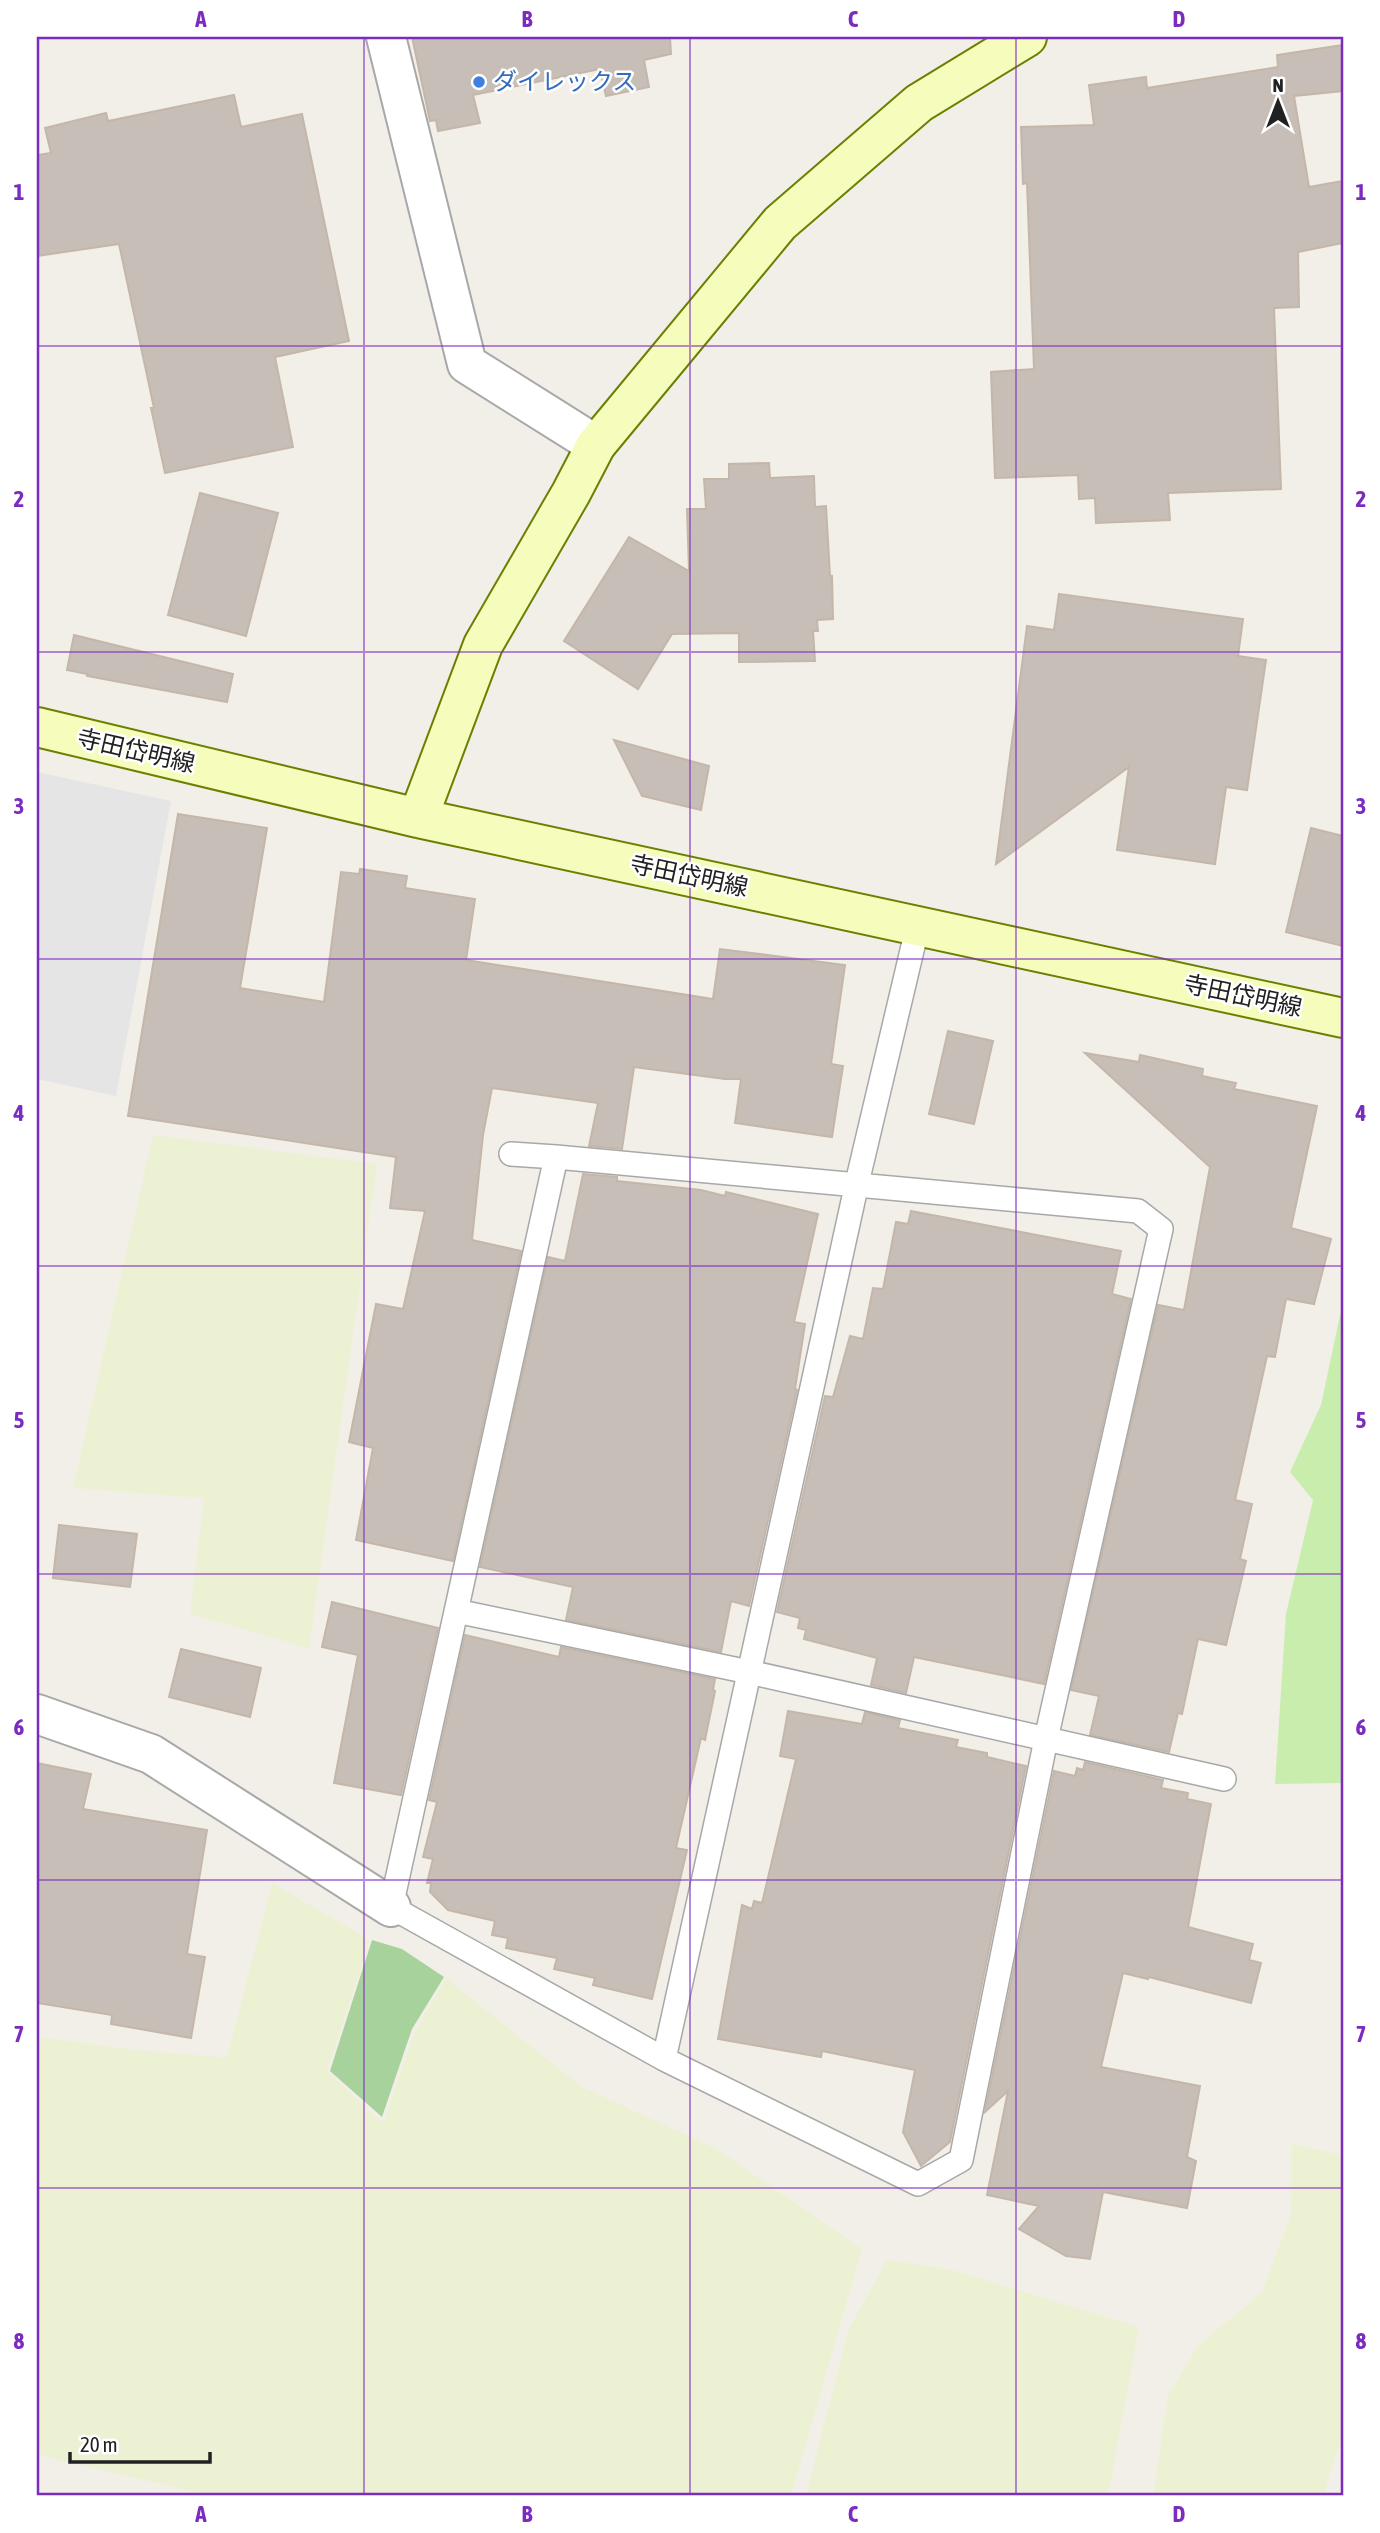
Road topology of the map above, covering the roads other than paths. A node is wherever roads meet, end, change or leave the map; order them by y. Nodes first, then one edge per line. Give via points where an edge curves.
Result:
1 (386, 37) edge
2 (1027, 37) edge
3 (596, 445) junction
4 (37, 727) edge
5 (418, 818) junction
6 (918, 925) junction
7 (1343, 1018) edge
8 (511, 1154) dead end
9 (556, 1157) junction
10 (857, 1183) junction
11 (456, 1611) junction
12 (749, 1672) junction
13 (37, 1714) edge
14 (1046, 1739) junction
15 (1224, 1779) dead end
16 (391, 1907) junction
17 (664, 2059) junction

1 - 3 street via 467,364
2 - 3 main road via 919,103 780,223
3 - 5 main road via 483,645
4 - 5 main road, 寺田岱明線
5 - 6 main road, 寺田岱明線
6 - 7 main road, 寺田岱明線
6 - 10 lane
8 - 9 lane
9 - 10 lane
9 - 11 lane
10 - 12 lane
10 - 14 lane via 1138,1211 1161,1229
11 - 12 lane
11 - 16 lane
12 - 14 lane
12 - 17 lane
13 - 16 street via 151,1754
14 - 15 lane
14 - 17 lane via 961,2160 918,2184
16 - 17 lane

